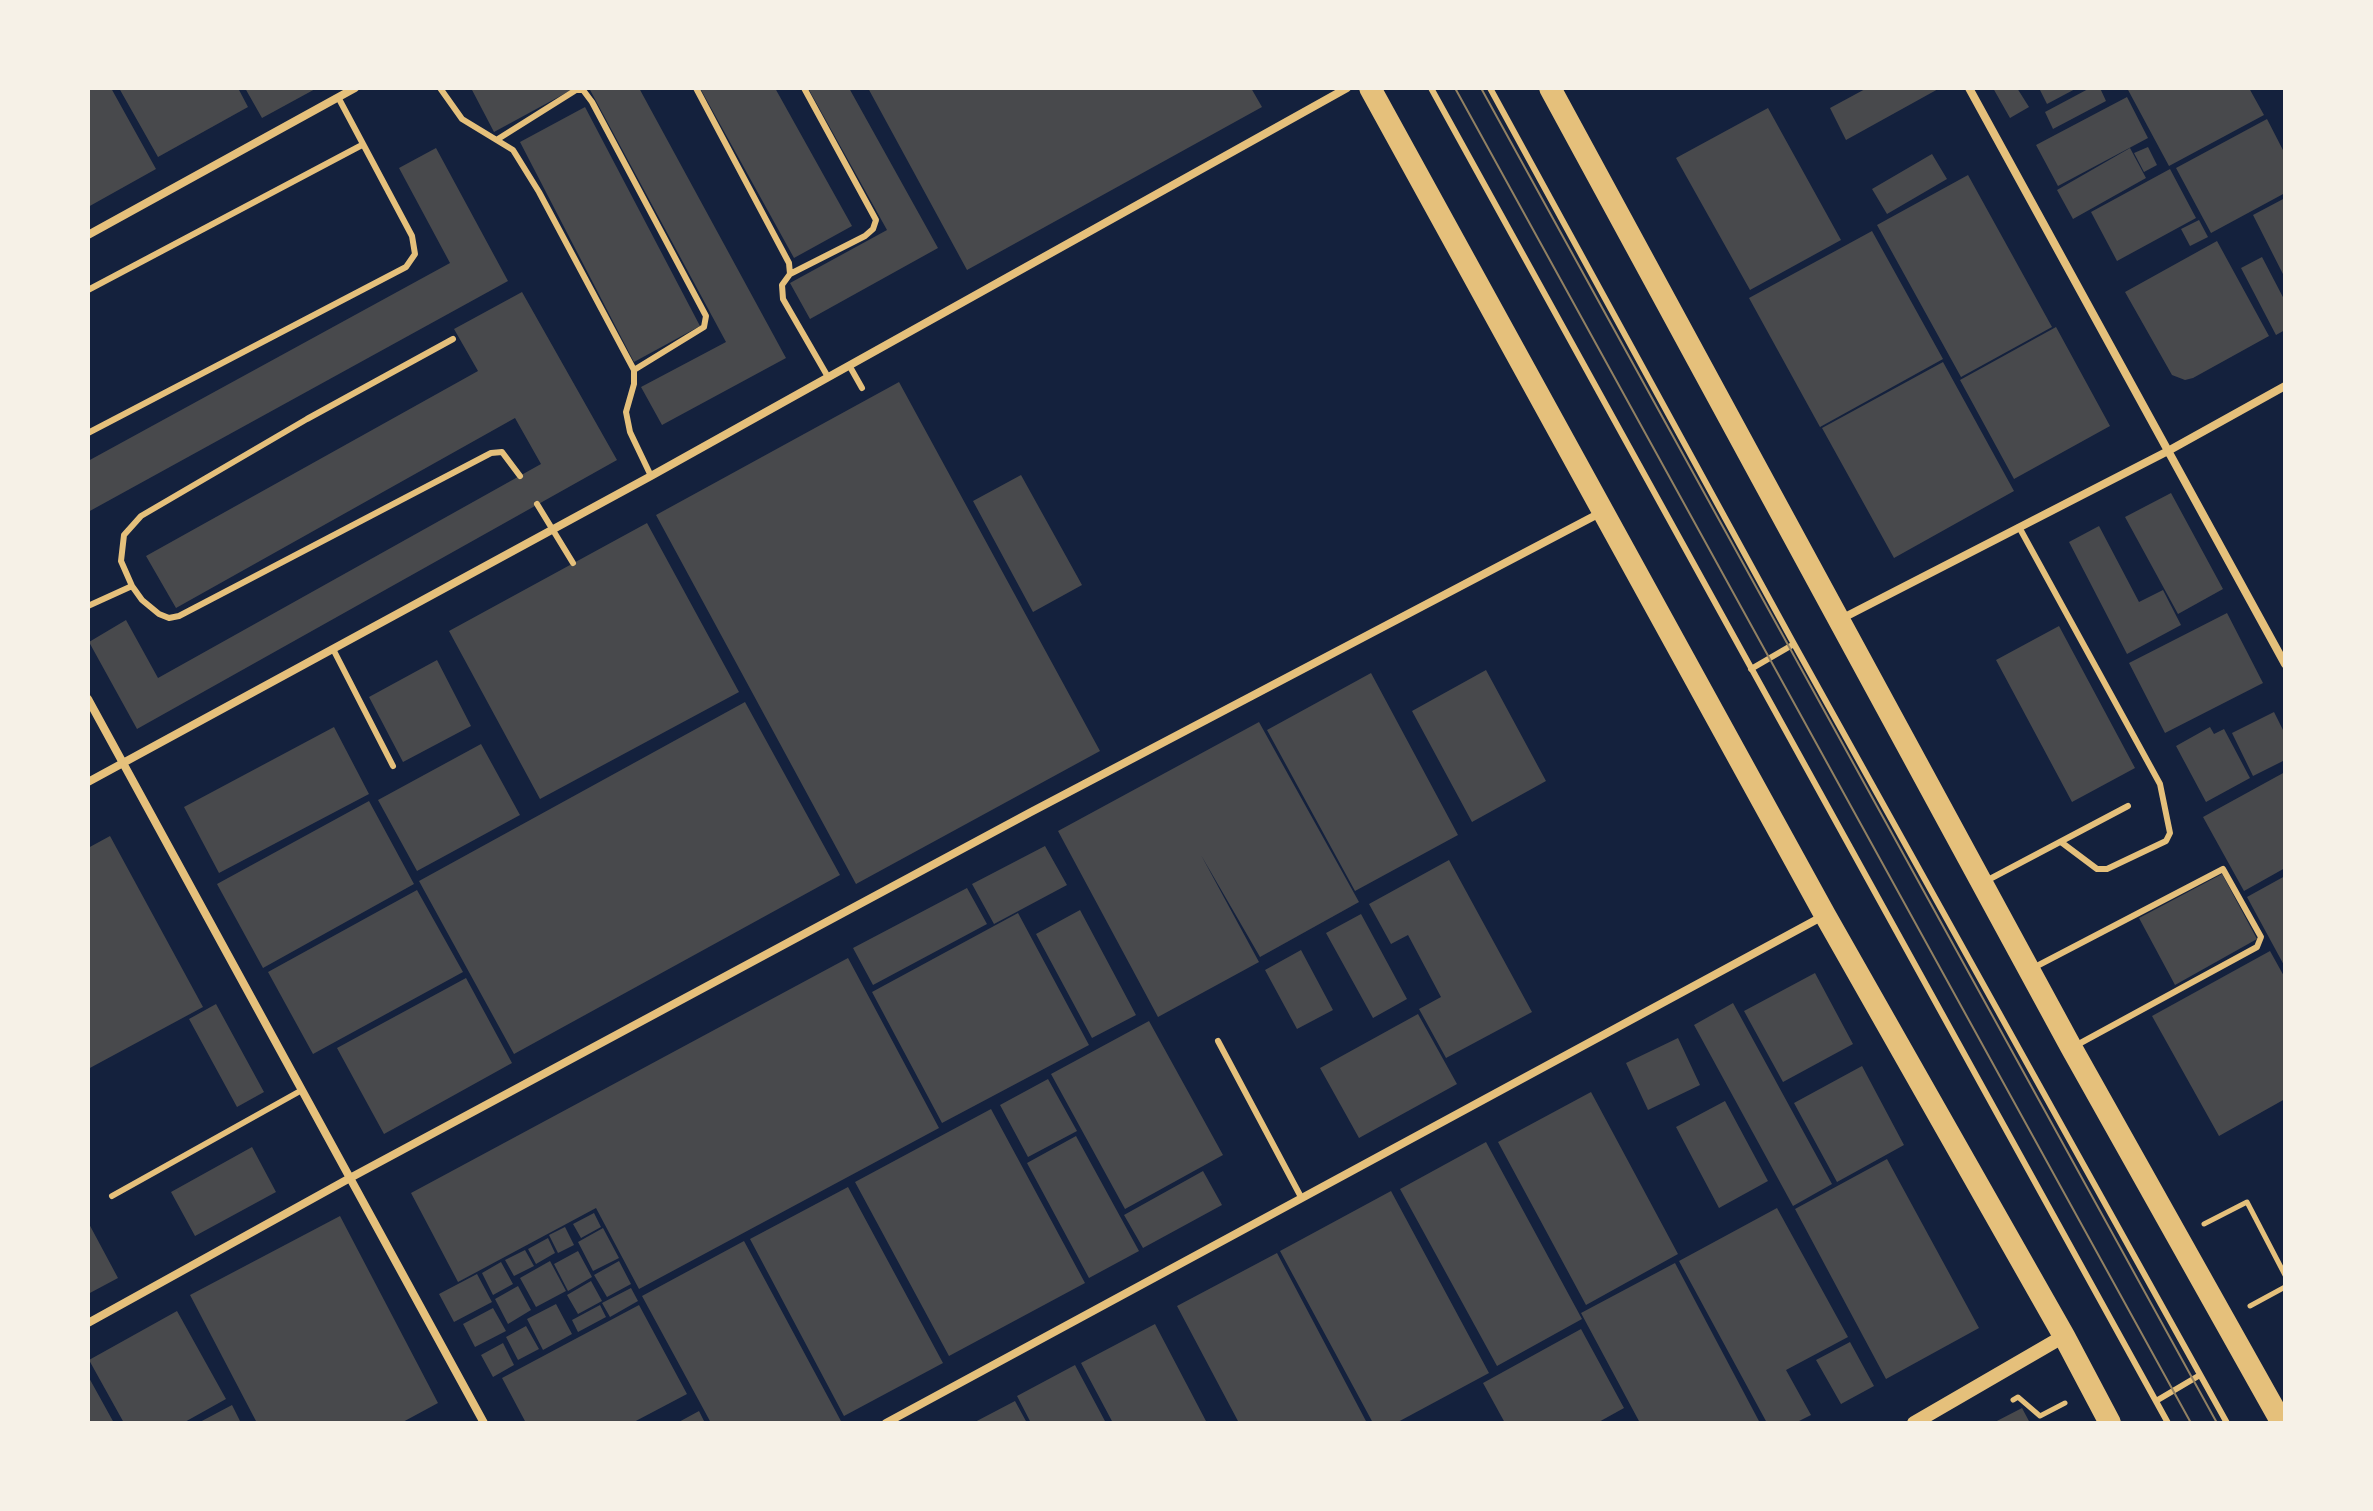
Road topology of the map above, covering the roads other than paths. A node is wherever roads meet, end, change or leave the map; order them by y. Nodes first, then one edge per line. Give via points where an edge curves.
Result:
1 (355, 88) edge
2 (440, 88) edge
3 (696, 88) edge
4 (804, 88) edge
5 (1347, 88) edge
6 (1370, 88) edge
7 (1431, 88) edge
8 (1490, 88) edge
9 (1550, 88) edge
10 (1969, 88) edge
11 (338, 97) junction
12 (498, 139) junction
13 (362, 145) junction
14 (88, 235) edge
15 (790, 274) junction
16 (88, 290) edge
17 (453, 339) dead end
18 (849, 365) junction
19 (634, 370) junction
20 (828, 377) junction
21 (2285, 386) edge
22 (862, 388) dead end
23 (88, 433) edge
24 (2168, 451) junction
25 (520, 476) dead end
26 (651, 476) junction
27 (537, 504) dead end
28 (1604, 510) junction
29 (2019, 527) junction
30 (553, 530) junction
31 (573, 563) dead end
32 (132, 586) junction
33 (88, 606) edge
34 (1841, 619) junction
35 (1794, 644) junction
36 (333, 649) junction
37 (2285, 664) edge
38 (1751, 669) junction
39 (88, 699) edge
40 (123, 763) junction
41 (393, 766) dead end
42 (88, 782) edge
43 (2128, 806) dead end
44 (2061, 842) junction
45 (1983, 882) junction
46 (1825, 915) junction
47 (2031, 970) junction
48 (1218, 1041) dead end
49 (2071, 1047) junction
50 (302, 1090) junction
51 (350, 1178) junction
52 (112, 1196) dead end
53 (1301, 1197) junction
54 (88, 1323) edge
55 (2064, 1336) junction
56 (2200, 1375) junction
57 (2156, 1401) junction
58 (484, 1423) edge
59 (886, 1423) edge
60 (1914, 1423) edge
61 (2110, 1423) edge
62 (2168, 1423) edge
63 (2227, 1423) edge
64 (2282, 1423) edge

1 - 11 street
2 - 12 lane via 462,119
3 - 15 lane via 789,263
4 - 15 lane via 876,220 865,236
5 - 18 street
6 - 28 highway
7 - 38 lane
8 - 35 lane
9 - 34 highway
10 - 24 street
11 - 13 lane
11 - 14 street
12 - 19 lane via 513,150 539,192
12 - 19 lane via 576,90 583,90 592,102 706,316 704,327
13 - 16 lane
13 - 23 lane via 412,236 415,254 406,267
15 - 20 lane via 782,285 783,299
17 - 32 lane via 141,516 124,535 121,561
18 - 20 street
18 - 22 lane
19 - 26 lane via 626,412
20 - 26 street
21 - 24 street
24 - 29 street
24 - 37 street
25 - 32 lane via 502,452 491,453 179,616 159,614
26 - 30 street
27 - 30 lane
28 - 46 highway
28 - 51 street
29 - 34 street
29 - 44 lane via 2160,784 2170,833 2166,841 2107,869 2097,869
30 - 31 lane
30 - 36 street
32 - 33 lane
34 - 45 highway
35 - 38 lane
35 - 56 lane
36 - 40 street
36 - 41 lane
38 - 57 lane
39 - 40 street
40 - 42 street
40 - 50 street
43 - 44 lane
44 - 45 lane
45 - 47 highway
46 - 53 street
46 - 55 highway
47 - 49 highway
47 - 49 lane via 2223,869 2261,937 2257,947
48 - 53 lane
49 - 64 highway
50 - 51 street
50 - 52 lane
51 - 54 street
51 - 58 street
53 - 59 street
55 - 60 street
55 - 61 highway
56 - 57 lane
56 - 63 lane
57 - 62 lane

